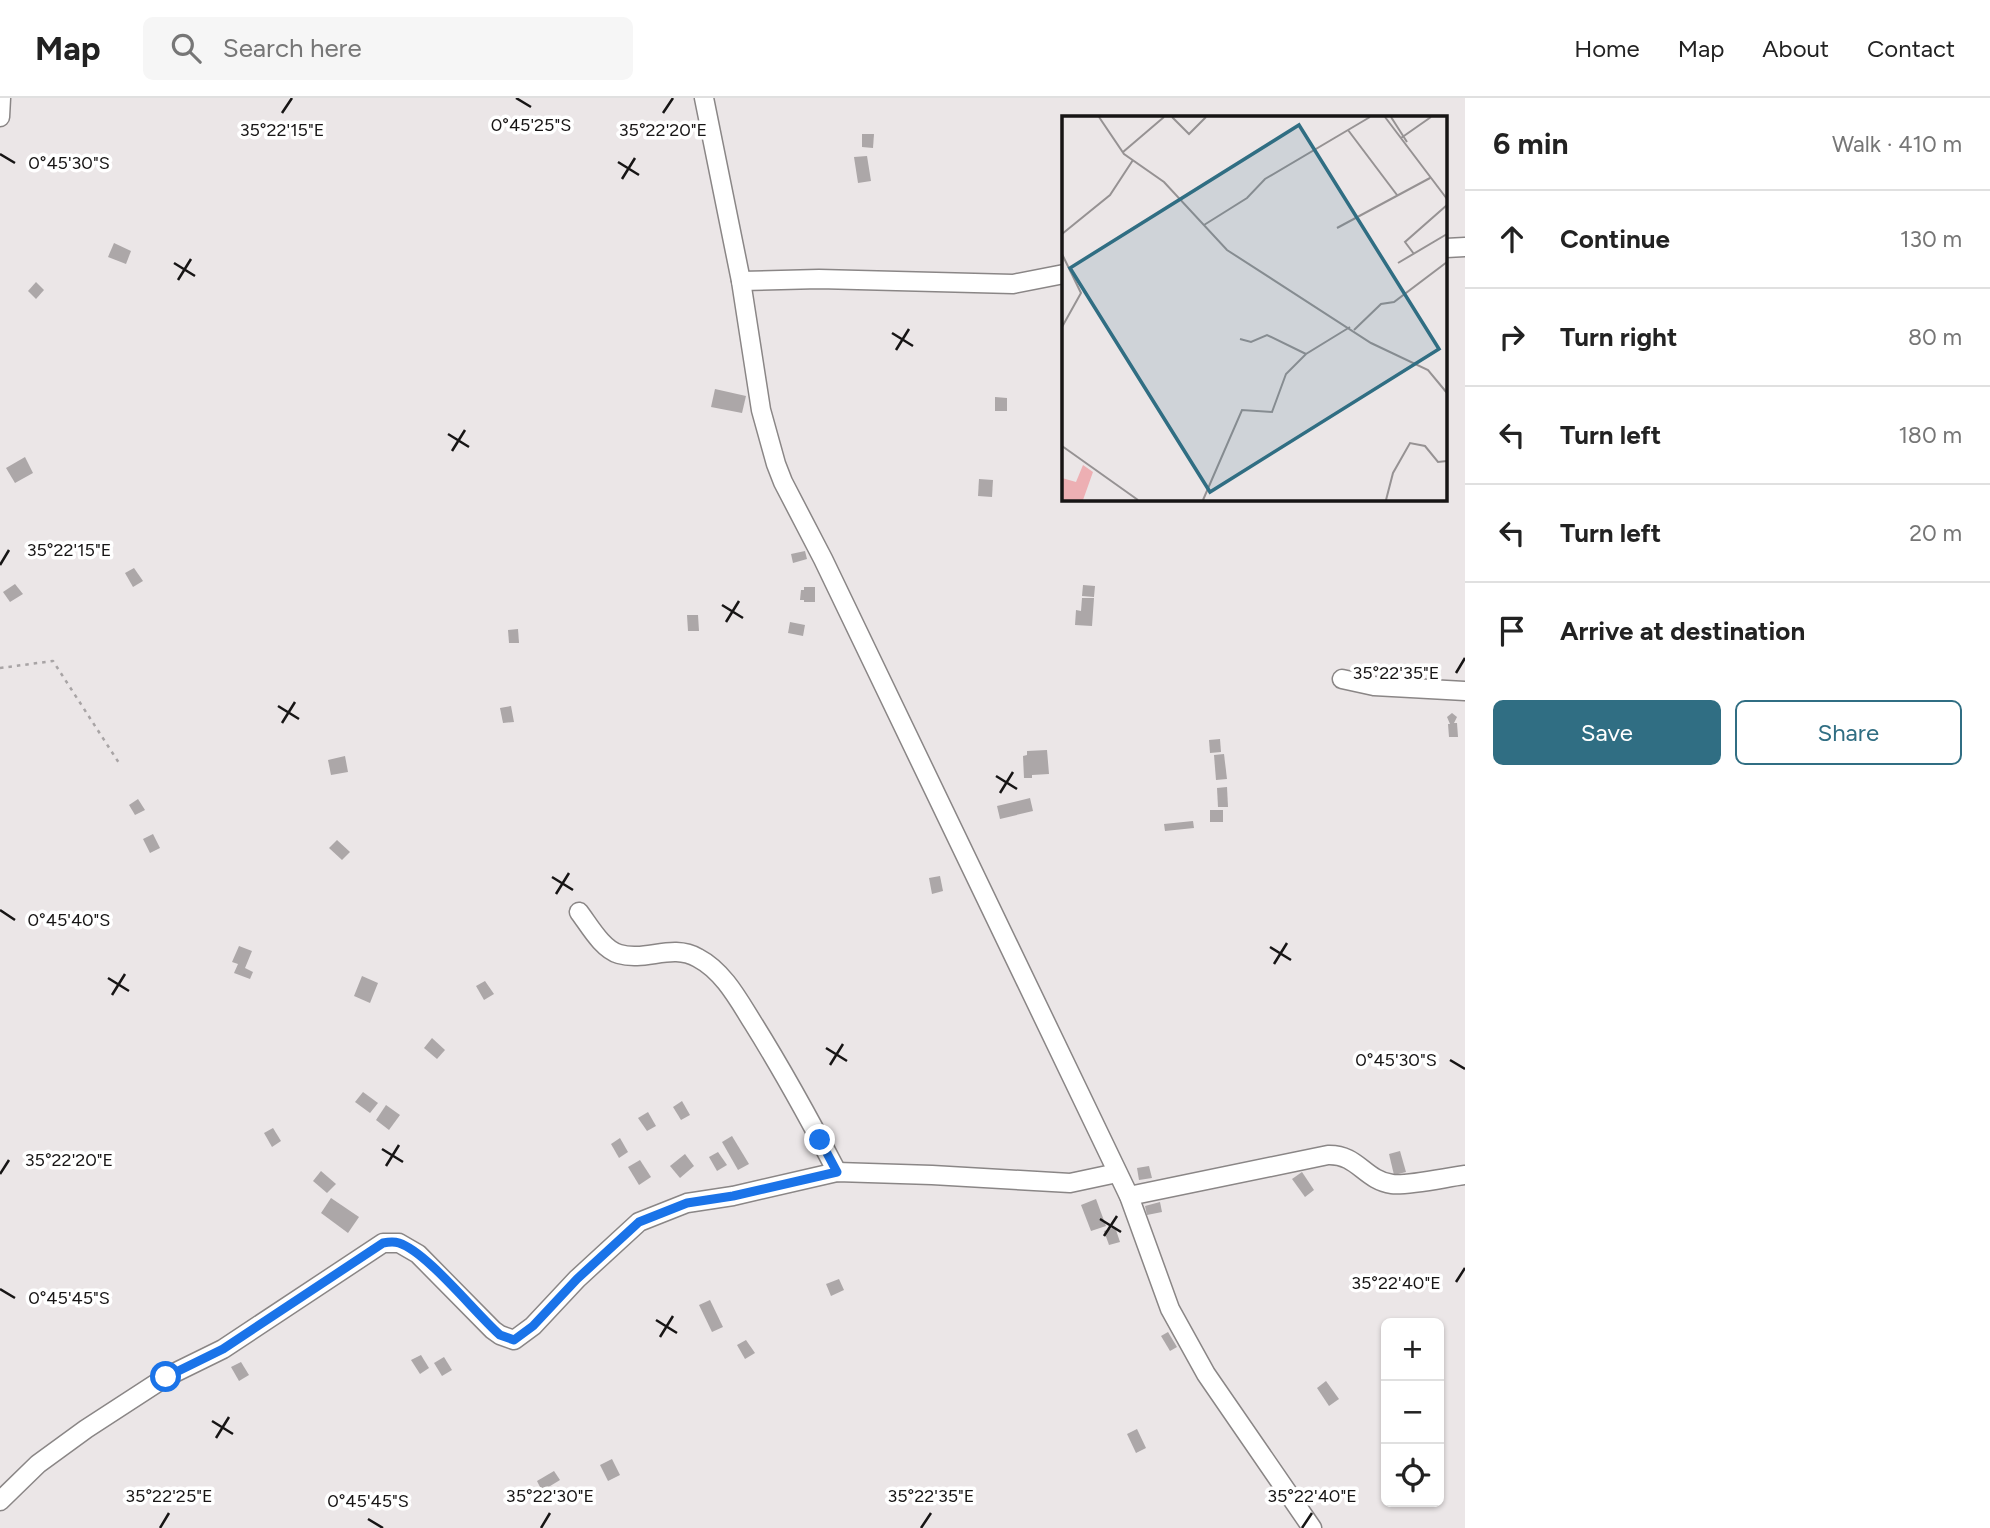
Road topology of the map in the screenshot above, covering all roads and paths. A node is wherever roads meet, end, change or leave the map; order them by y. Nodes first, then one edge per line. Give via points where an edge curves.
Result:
1 (1, 98) edge
2 (704, 98) edge
3 (0, 117) edge
4 (1062, 274) edge
5 (741, 281) junction
6 (0, 668) edge
7 (1342, 679) dead end
8 (1465, 691) edge
9 (119, 763) dead end
10 (579, 912) dead end
11 (837, 1172) junction
12 (1117, 1173) junction
13 (1465, 1175) edge
14 (1129, 1196) junction
15 (0, 1501) edge
16 (1312, 1528) edge

1 - 3 street
2 - 5 street
4 - 5 street via 1013,284
5 - 12 street via 761,410 779,473
6 - 9 path via 54,661
7 - 8 street
10 - 11 street via 619,954 682,951 717,971 768,1047
11 - 12 street via 1070,1183
11 - 15 street via 687,1203 639,1222 514,1340 500,1335 418,1254 399,1243 383,1243 223,1349 166,1377 86,1429 38,1464
12 - 14 street
13 - 14 street via 1393,1184 1371,1176 1346,1157 1328,1155
14 - 16 street via 1170,1309 1206,1374

